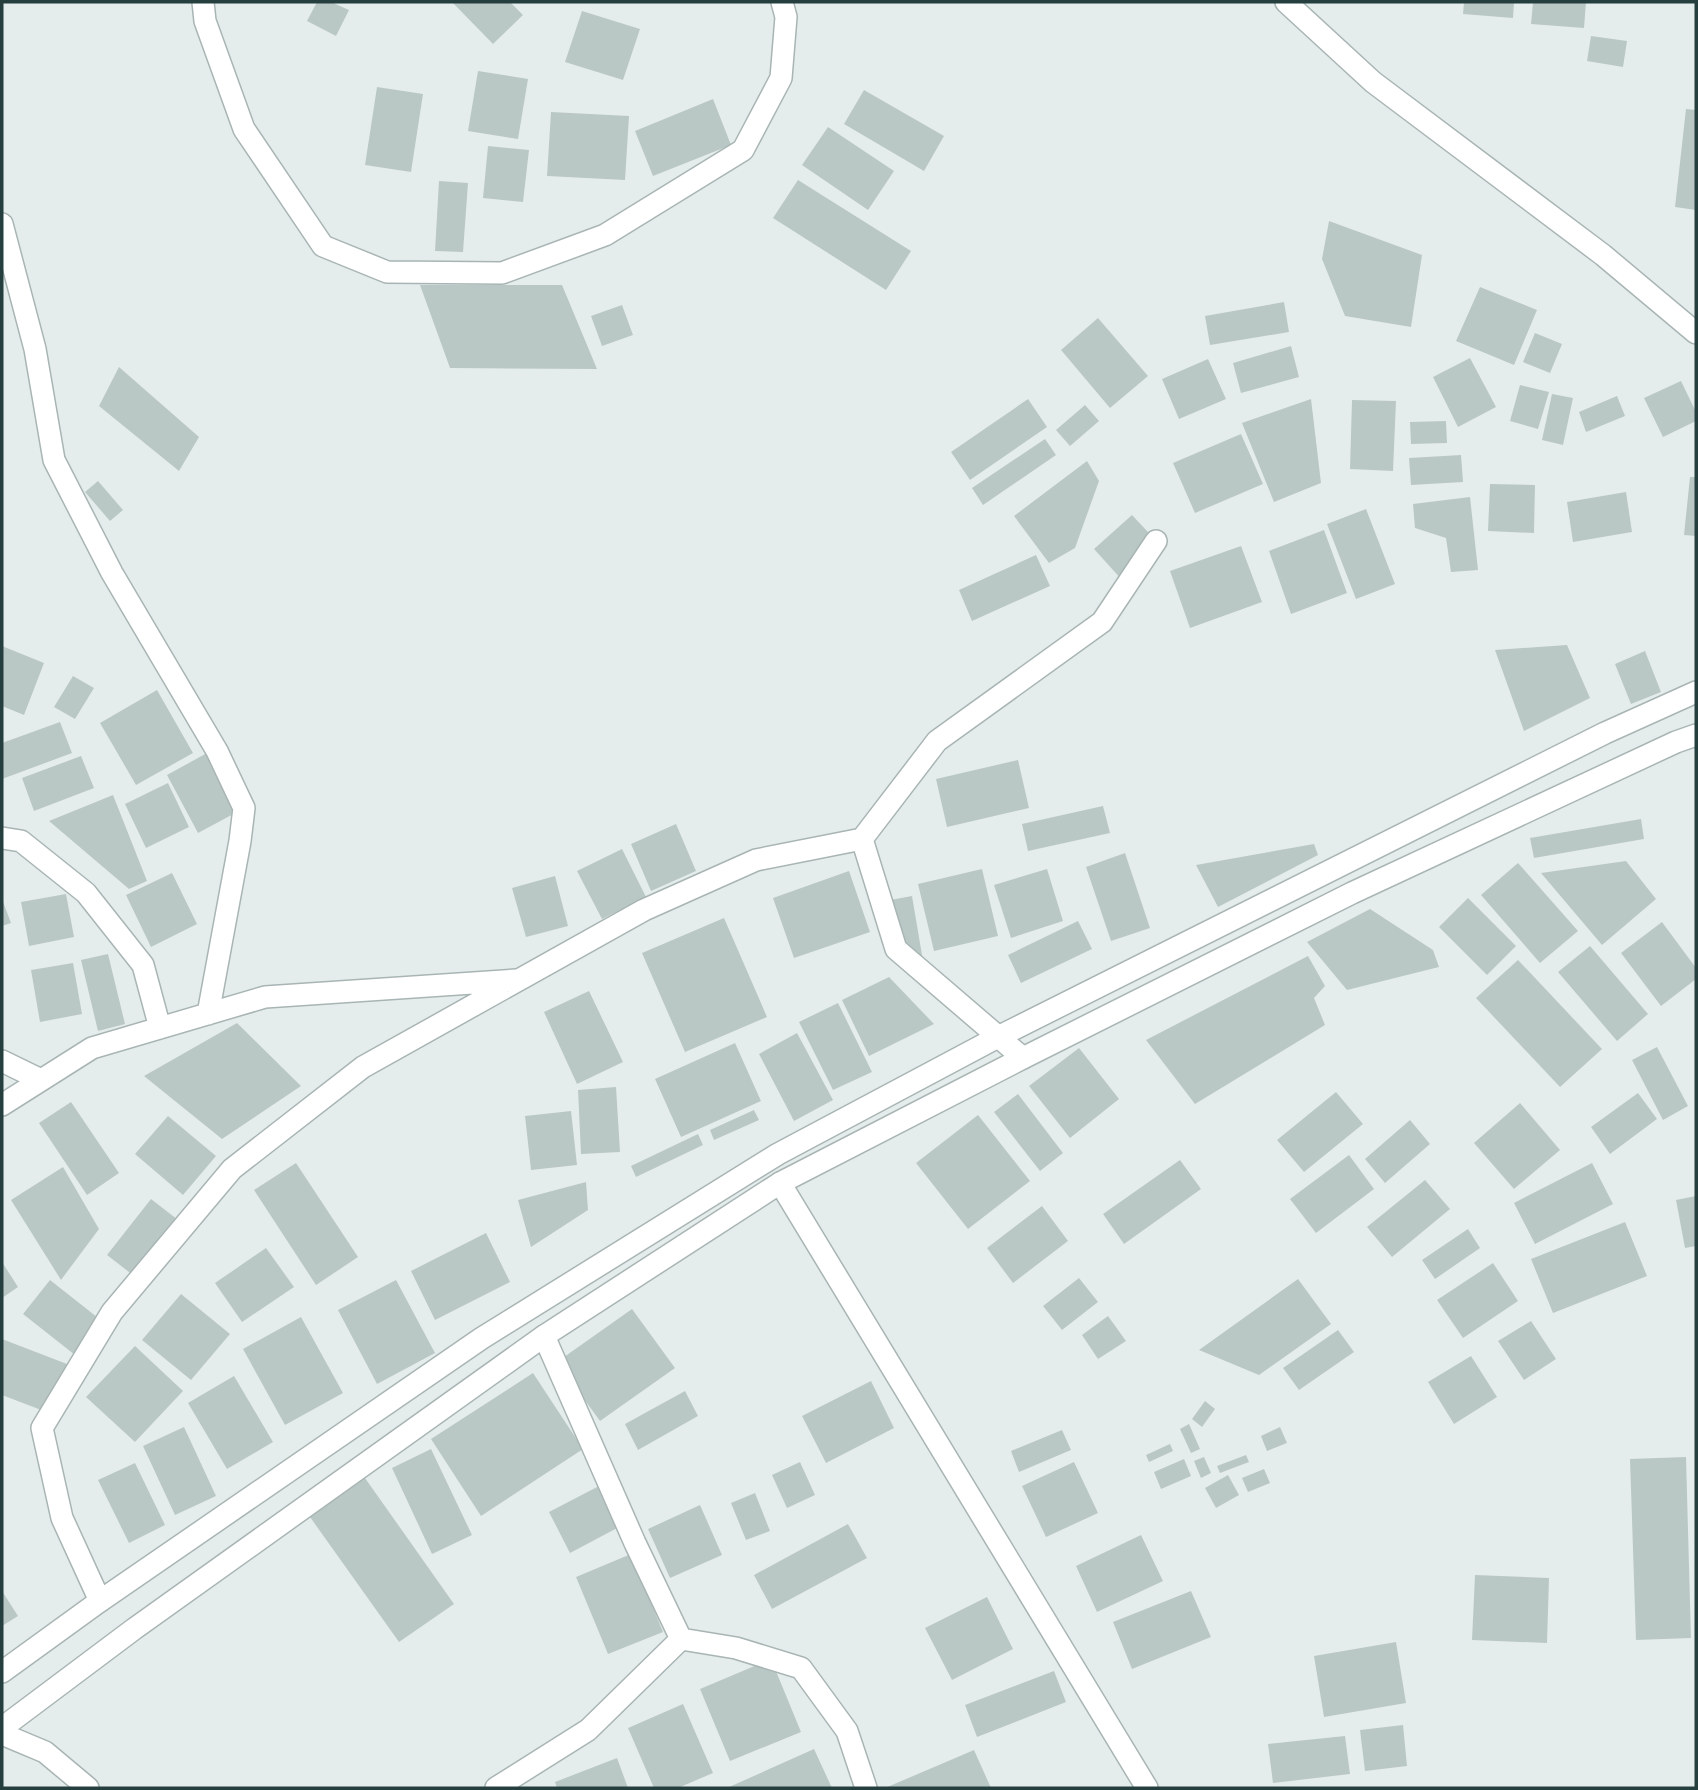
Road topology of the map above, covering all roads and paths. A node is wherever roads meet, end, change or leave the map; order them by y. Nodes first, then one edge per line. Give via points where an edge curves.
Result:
1 (202, 2) edge
2 (782, 2) edge
3 (1286, 2) edge
4 (2, 224) edge
5 (1696, 333) edge
6 (1156, 541) dead end
7 (1696, 692) edge
8 (1696, 735) edge
9 (2, 838) edge
10 (862, 839) junction
11 (522, 980) junction
12 (208, 1014) junction
13 (160, 1028) junction
14 (998, 1037) junction
15 (1023, 1058) junction
16 (2, 1062) edge
17 (41, 1080) junction
18 (2, 1105) edge
19 (780, 1183) junction
20 (544, 1336) junction
21 (100, 1601) junction
22 (681, 1639) junction
23 (2, 1672) edge
24 (2, 1728) edge
25 (2, 1734) edge
26 (88, 1788) edge
27 (496, 1788) edge
28 (866, 1788) edge
29 (1147, 1788) edge

1 - 2 street via 244,129 323,246 387,272 502,273 605,236 743,150 781,78 786,18
3 - 5 street via 1373,82 1603,255
4 - 12 street via 36,349 54,460 112,573 217,751 244,808
6 - 10 street via 1102,622 937,741
7 - 14 street via 1605,733
8 - 15 street via 1352,893
9 - 13 street via 21,841 86,893 143,965
10 - 11 street via 756,860 644,910
10 - 14 street via 896,949
11 - 12 street via 265,997
11 - 21 street via 363,1067 232,1169 112,1312 42,1427 62,1518
12 - 13 street
13 - 17 street via 92,1048
14 - 15 street
14 - 21 street via 778,1154 482,1338
15 - 19 street
16 - 17 street
17 - 18 street
19 - 20 street
19 - 29 street
20 - 22 street
20 - 24 street
21 - 23 street
22 - 27 street via 589,1730
22 - 28 street via 736,1648 801,1668 847,1731
25 - 26 street via 44,1752

